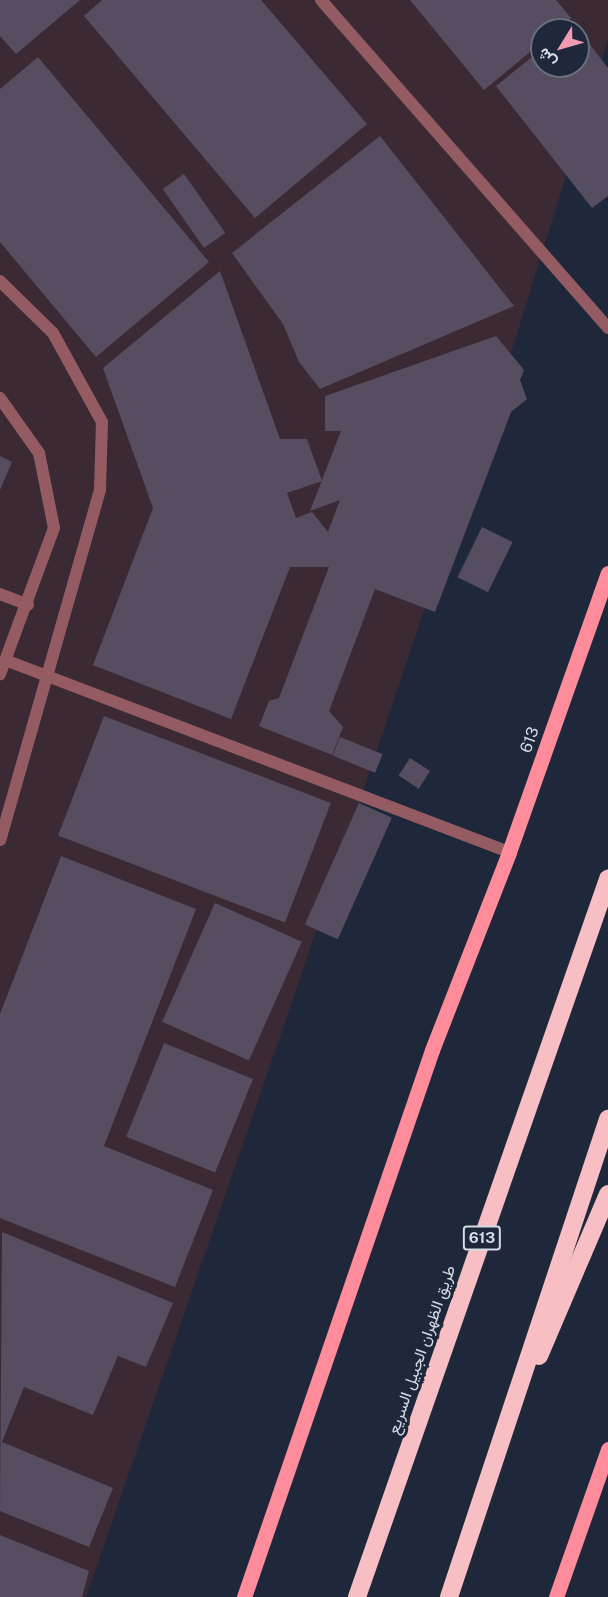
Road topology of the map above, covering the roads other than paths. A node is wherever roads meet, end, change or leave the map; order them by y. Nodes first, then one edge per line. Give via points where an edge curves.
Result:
1 (321, 0) edge
2 (0, 280) edge
3 (608, 328) edge
4 (0, 398) edge
5 (608, 573) edge
6 (0, 594) edge
7 (28, 605) junction
8 (5, 660) junction
9 (0, 674) edge
10 (47, 676) junction
11 (0, 840) edge
12 (509, 852) junction
13 (608, 879) edge
14 (608, 1119) edge
15 (608, 1194) edge
16 (608, 1449) edge
17 (482, 1491) junction
18 (244, 1597) edge
19 (357, 1597) edge
20 (449, 1597) edge
21 (556, 1597) edge

1 - 3 street
2 - 10 street via 53,333 102,422 100,490
4 - 7 street via 39,453 54,528
5 - 12 main road, 613
6 - 7 street
7 - 8 street
8 - 9 street
8 - 10 street
10 - 11 street
10 - 12 street
12 - 18 main road, 613 via 432,1050
13 - 19 highway, طريق الظهران الجبيل السريع / 613
14 - 17 highway
15 - 17 highway
16 - 21 main road
17 - 20 highway

